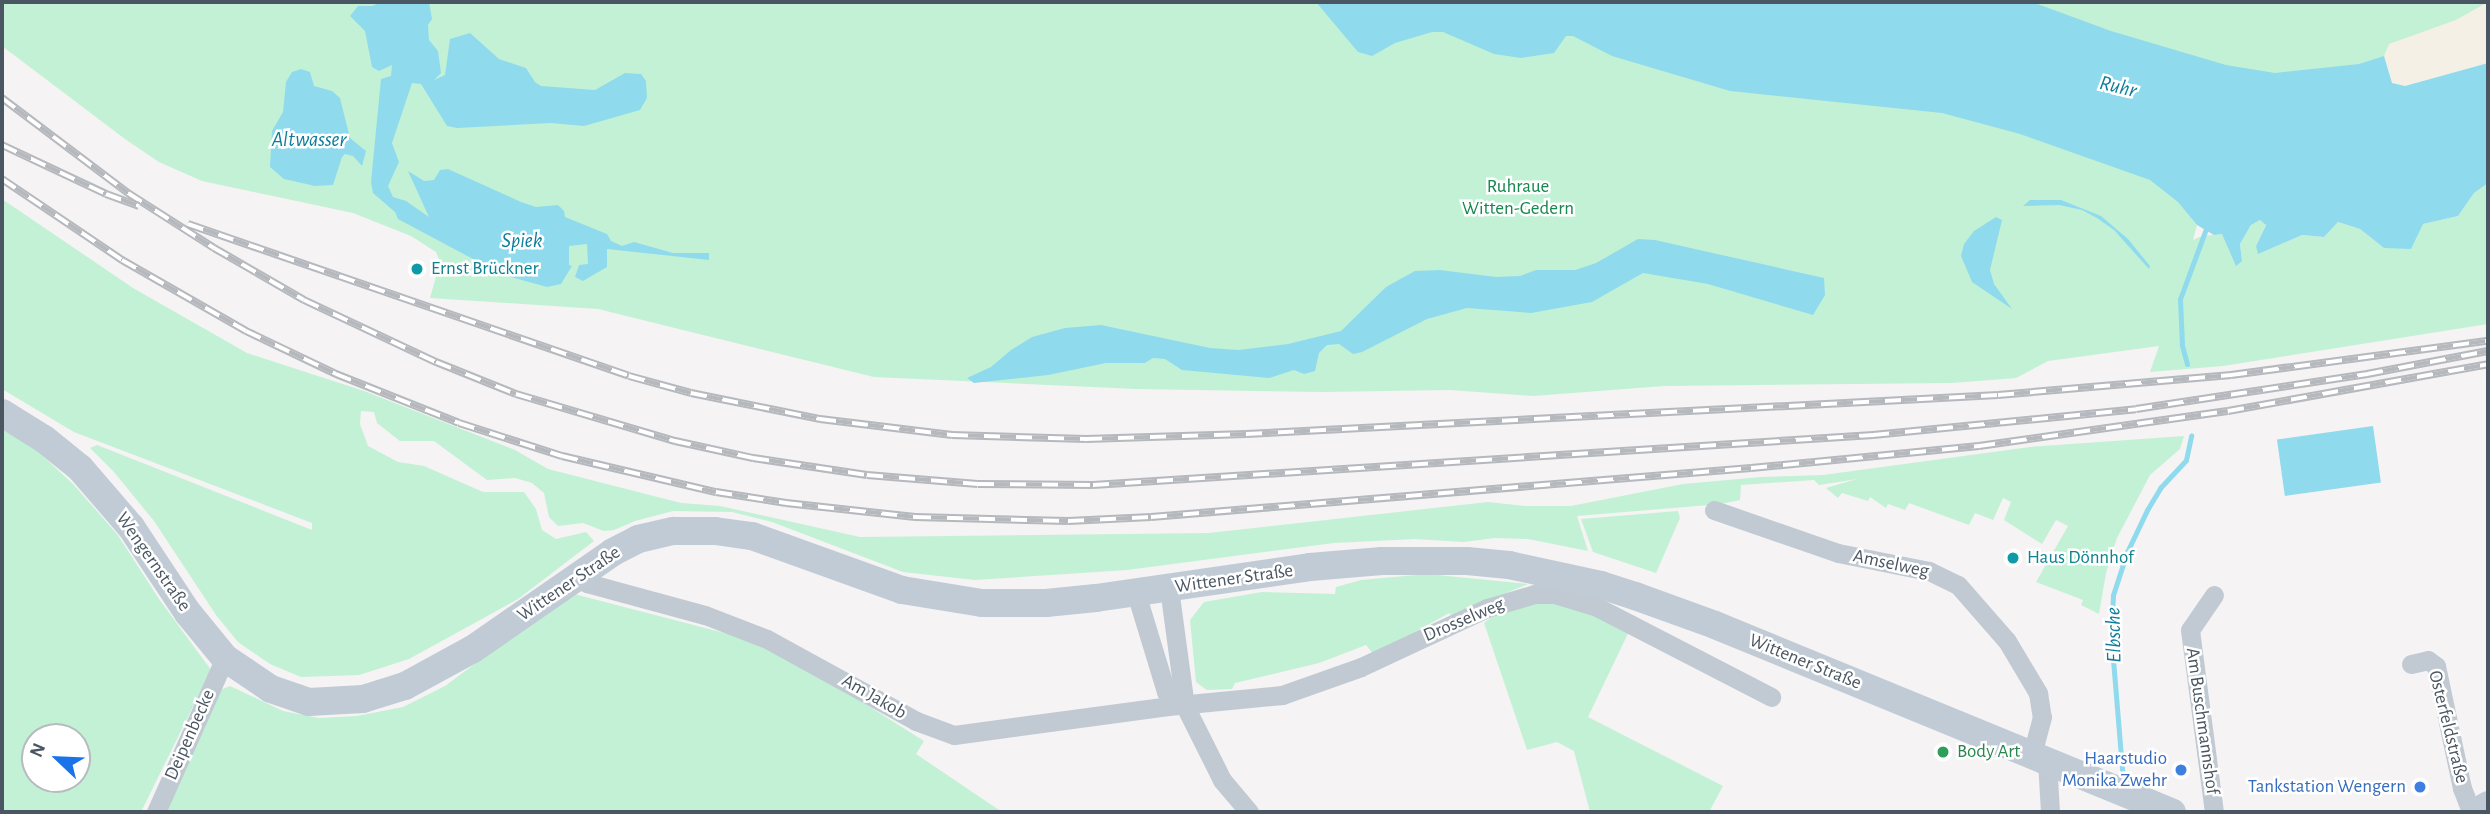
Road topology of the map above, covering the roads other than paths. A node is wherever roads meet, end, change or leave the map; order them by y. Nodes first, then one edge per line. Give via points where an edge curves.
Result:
1 (2, 413) edge
2 (1714, 510) dead end
3 (576, 577) junction
4 (1169, 588) junction
5 (1136, 593) junction
6 (2214, 595) dead end
7 (225, 658) junction
8 (2411, 664) dead end
9 (1771, 697) dead end
10 (309, 702) joint
11 (1185, 706) junction
12 (2039, 758) junction
13 (2488, 805) edge
14 (156, 812) edge
15 (1249, 812) edge
16 (2050, 812) edge
17 (2172, 812) edge
18 (2214, 812) edge
19 (2474, 812) edge

1 - 7 main road, Wengernstraße via 80,468 131,527 188,613
2 - 12 street, Amselweg via 1838,553 1929,571 1958,585 2007,641 2038,693 2042,716
3 - 5 main road, Wittener Straße via 638,539 673,531 715,531 768,541 890,586 950,600 1015,604
3 - 10 main road, Wittener Straße via 473,649 405,686 363,699
3 - 11 street, Am Jakob via 705,615 767,639 916,721 954,735
4 - 5 main road, Wittener Straße
4 - 11 street
4 - 12 main road, Wittener Straße via 1382,561 1508,565 1635,596 1715,625
5 - 11 street via 1166,691
6 - 18 street, Am Buschmannshof via 2190,630
7 - 10 main road, Wengernstraße via 271,690
7 - 14 street, Deipenbecke
8 - 19 street, Osterfeldstraße via 2428,660 2437,666 2462,788
9 - 11 street, Drosselweg via 1633,623 1554,594 1487,607 1361,667 1300,690
11 - 15 street via 1222,780
12 - 16 street, Amselweg
12 - 17 main road, Wittener Straße
13 - 19 main road

